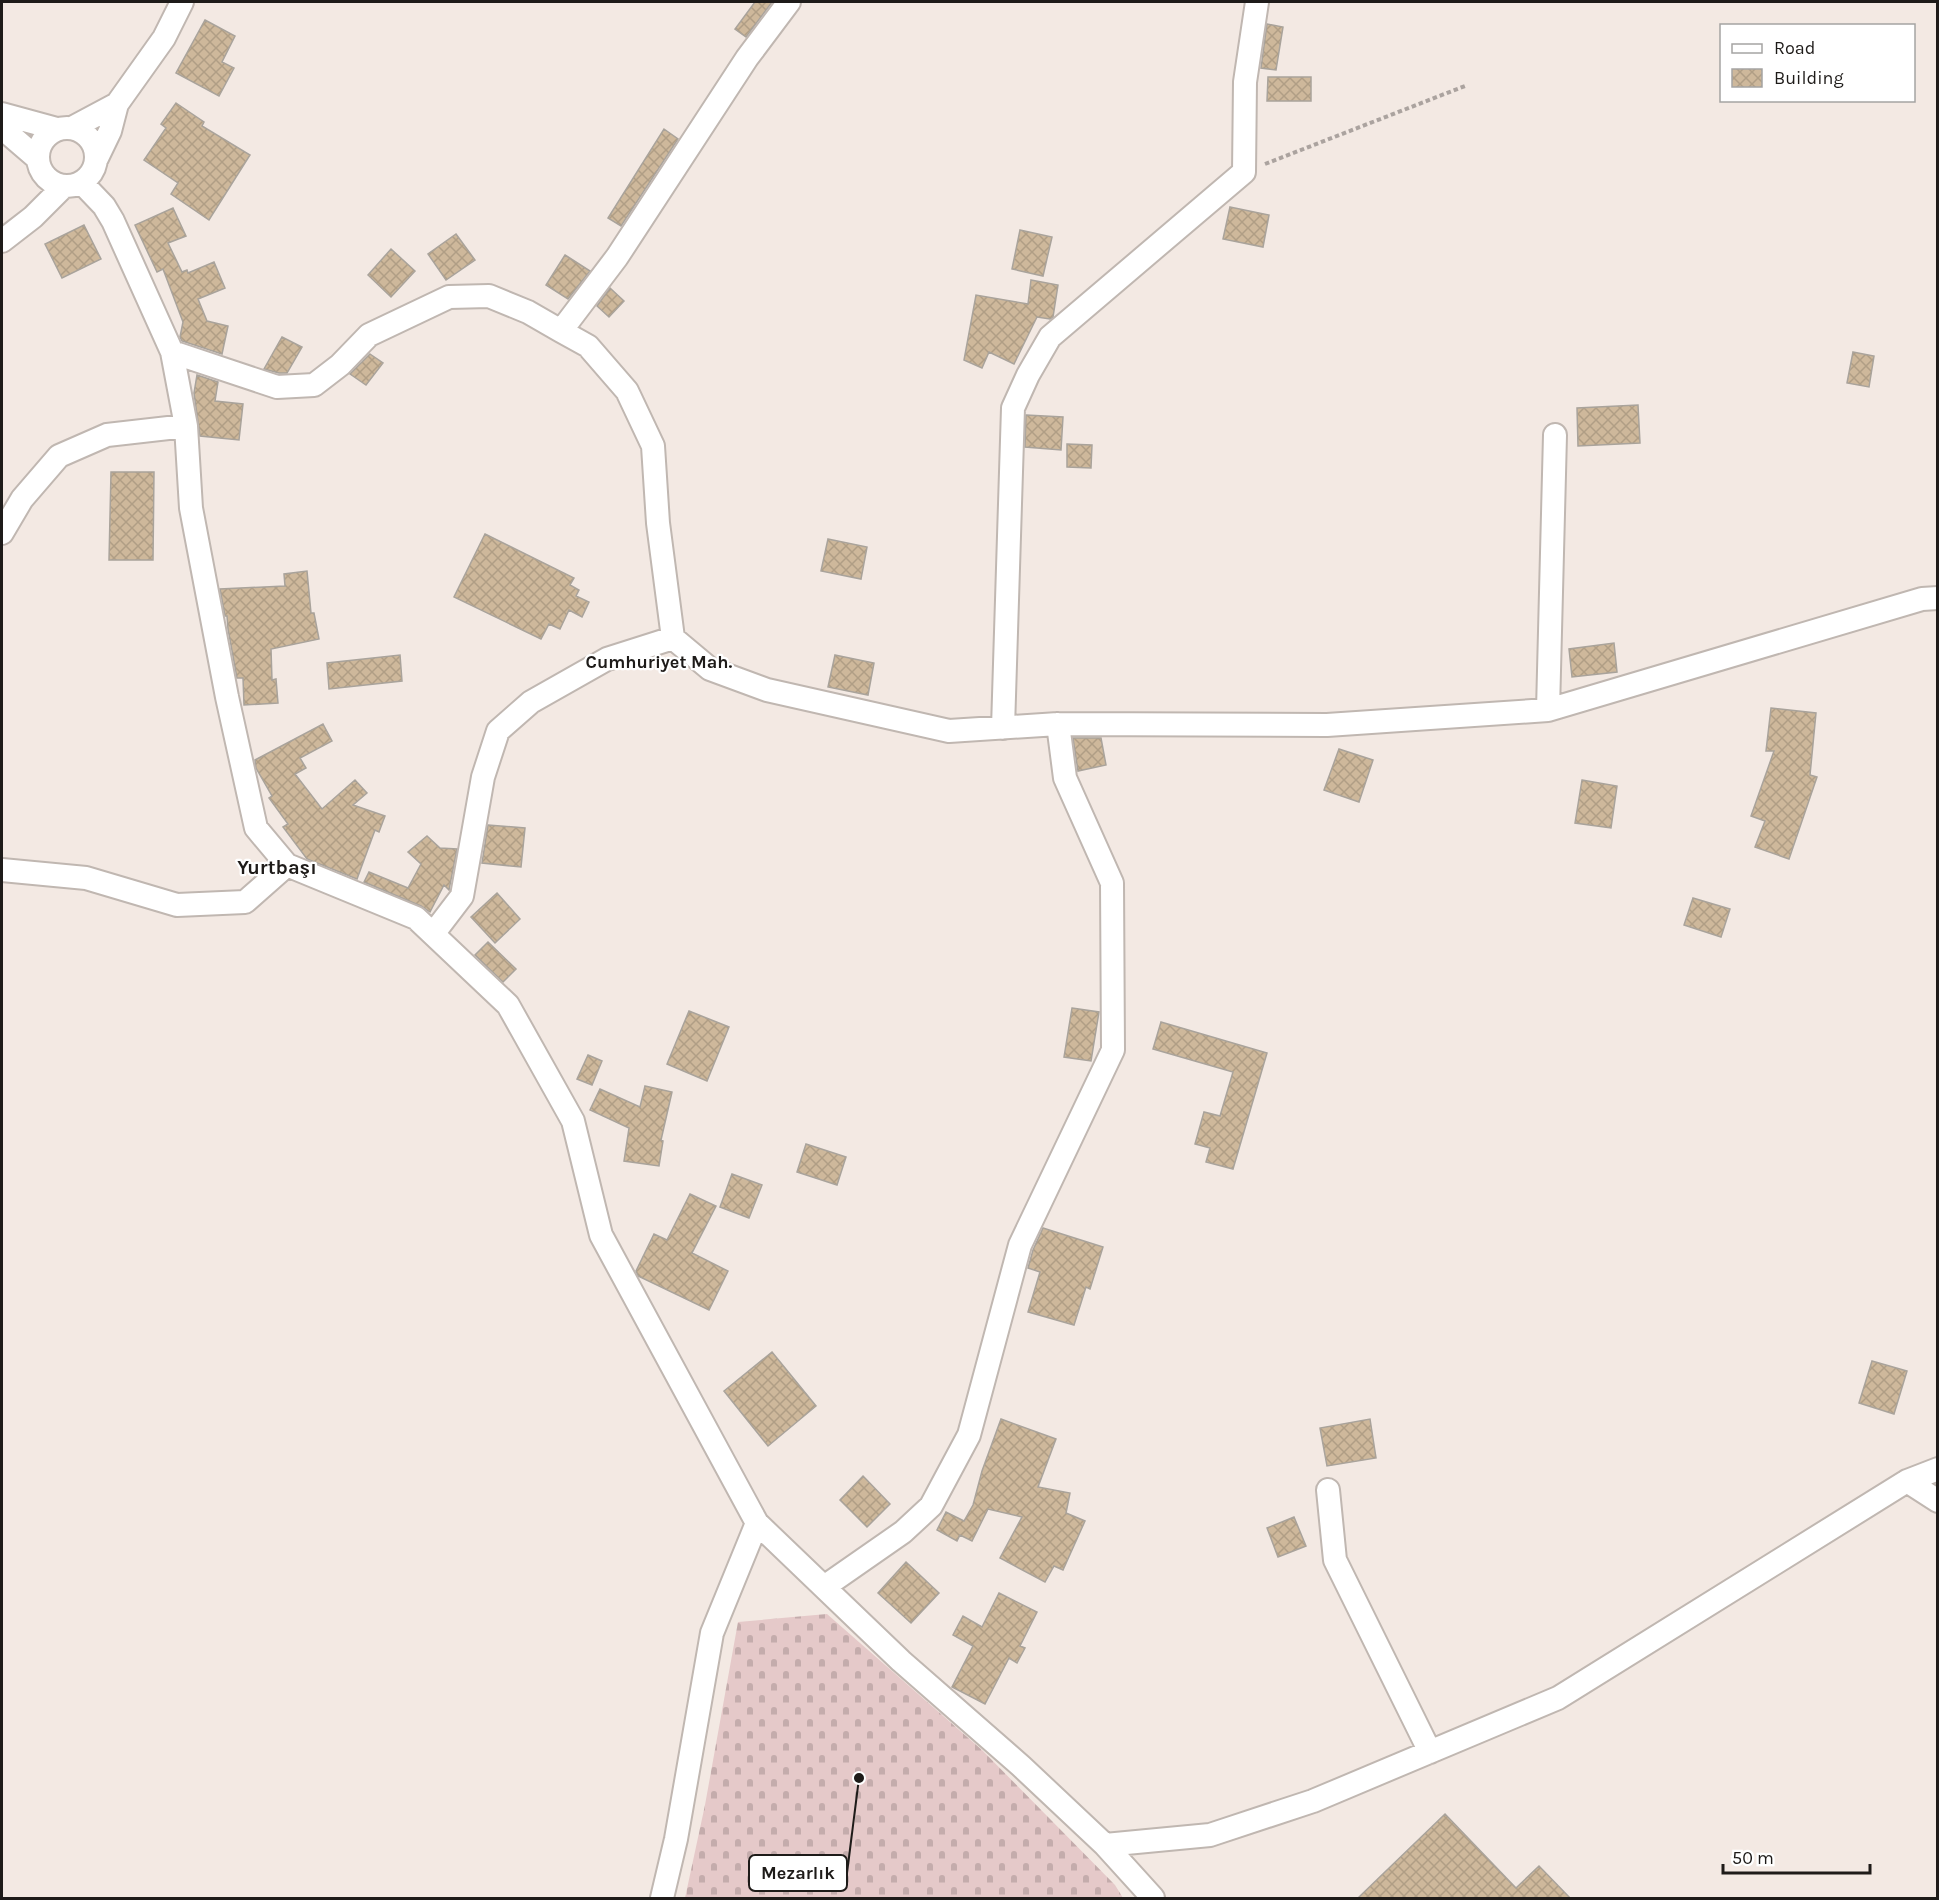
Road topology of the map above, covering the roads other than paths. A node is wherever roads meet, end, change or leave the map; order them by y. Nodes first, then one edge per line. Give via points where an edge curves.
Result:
1 (182, 2) edge
2 (789, 2) edge
3 (1257, 2) edge
4 (117, 104) junction
5 (2, 114) edge
6 (2, 128) edge
7 (65, 129) junction
8 (97, 158) junction
9 (38, 159) junction
10 (72, 185) junction
11 (2, 241) edge
12 (561, 331) junction
13 (172, 352) junction
14 (186, 426) junction
15 (1555, 435) dead end
16 (2, 533) edge
17 (1938, 598) edge
18 (674, 638) junction
19 (1548, 710) junction
20 (1058, 724) junction
21 (1003, 728) junction
22 (287, 865) junction
23 (2, 870) edge
24 (433, 934) junction
25 (1938, 1470) edge
26 (1906, 1481) junction
27 (1328, 1490) dead end
28 (1938, 1501) edge
29 (757, 1523) junction
30 (824, 1587) junction
31 (1430, 1752) junction
32 (1105, 1845) junction
33 (662, 1899) edge
34 (1153, 1899) edge

1 - 4 street via 164,38
2 - 12 street via 741,67 617,257
3 - 21 street via 1245,82 1244,172 1050,337 1013,408
4 - 7 street
4 - 8 street
5 - 7 street
6 - 9 street
7 - 8 street via 90,138
7 - 9 street via 42,141
8 - 10 street via 90,176
9 - 10 street via 45,178 53,184
10 - 11 street
10 - 13 street via 104,206 113,221
12 - 13 street via 489,296 449,297 369,335 314,385 277,387
12 - 18 street via 588,346 627,391 653,447 658,523
13 - 14 street
14 - 16 street via 107,435 59,456 22,499
14 - 22 street via 191,508 255,828
15 - 19 street
17 - 19 street via 1922,599
18 - 21 street via 710,669 767,690 949,731
18 - 24 street via 606,659 531,702 498,731 483,777 462,896
19 - 20 street via 1327,725
20 - 21 street
20 - 30 street via 1065,778 1112,884 1113,1050 1020,1245 969,1436 931,1506 903,1532
22 - 23 street via 245,902 177,905 86,878
22 - 24 street via 416,918
24 - 29 street via 508,1005 573,1121 601,1235
25 - 26 street
26 - 28 street
26 - 31 street via 1558,1698
27 - 31 street via 1335,1560
29 - 30 street
29 - 33 street via 712,1633
30 - 32 street
31 - 32 street via 1313,1801 1210,1834
32 - 34 street

